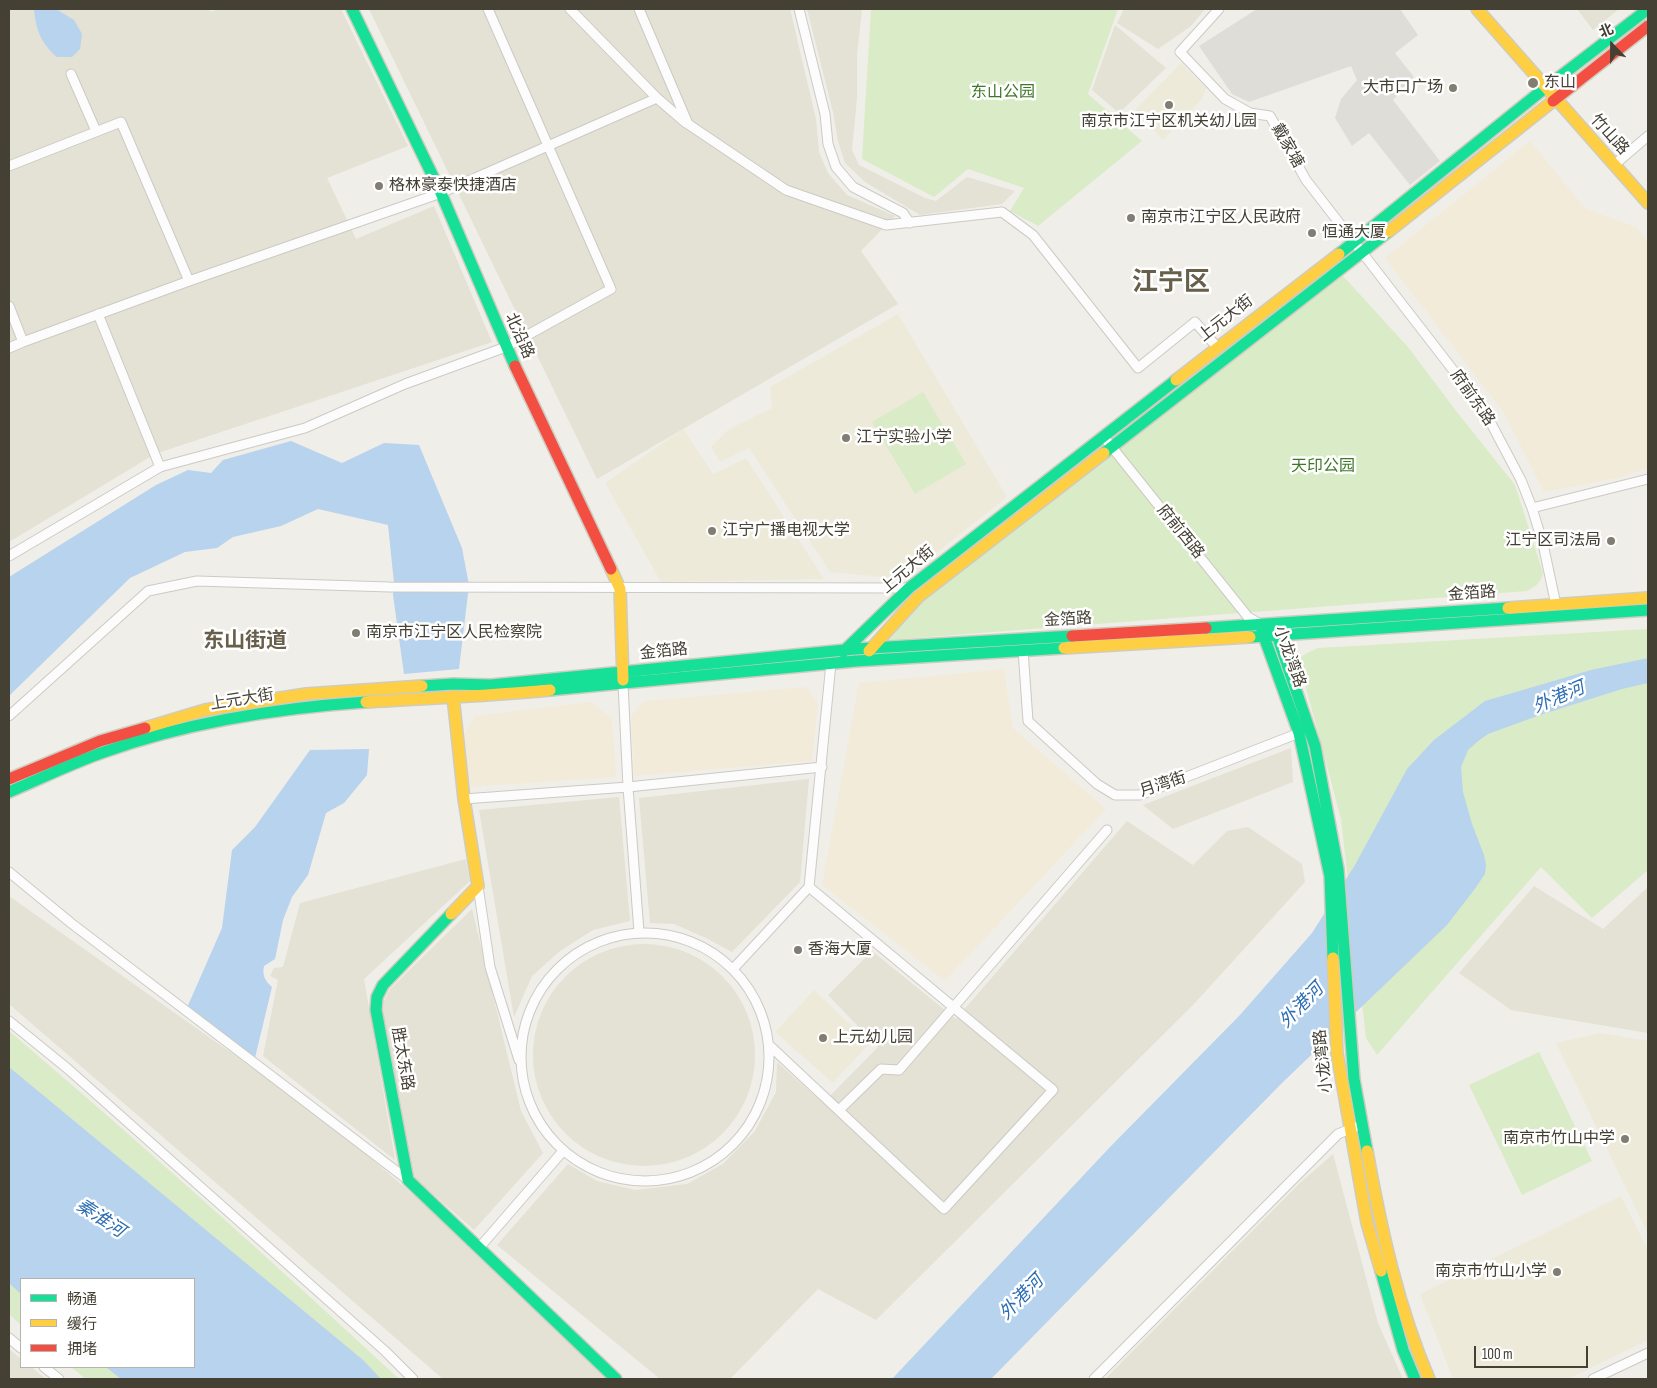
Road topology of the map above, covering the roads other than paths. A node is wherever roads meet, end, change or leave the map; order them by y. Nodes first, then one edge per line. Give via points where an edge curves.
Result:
1 (352, 9) edge
2 (488, 9) edge
3 (570, 9) edge
4 (639, 9) edge
5 (799, 9) edge
6 (1219, 9) edge
7 (1478, 9) edge
8 (1648, 9) edge
9 (1648, 26) edge
10 (71, 74) dead end
11 (1545, 88) junction
12 (657, 98) junction
13 (1556, 100) junction
14 (688, 124) junction
15 (96, 131) junction
16 (1648, 136) edge
17 (548, 145) junction
18 (1614, 165) junction
19 (9, 166) edge
20 (441, 194) junction
21 (1648, 203) edge
22 (910, 223) junction
23 (1354, 242) junction
24 (1362, 253) junction
25 (189, 280) junction
26 (9, 306) edge
27 (98, 314) junction
28 (23, 342) junction
29 (506, 347) junction
30 (1217, 347) junction
31 (9, 348) edge
32 (1103, 436) junction
33 (1111, 447) junction
34 (160, 468) junction
35 (1648, 479) edge
36 (1532, 508) junction
37 (9, 556) edge
38 (620, 588) junction
39 (909, 588) junction
40 (1648, 598) edge
41 (1556, 605) junction
42 (1648, 610) edge
43 (1262, 630) junction
44 (1277, 634) junction
45 (873, 648) junction
46 (845, 650) junction
47 (1023, 650) junction
48 (856, 661) junction
49 (831, 663) junction
50 (623, 678) junction
51 (492, 691) junction
52 (453, 696) junction
53 (9, 716) edge
54 (1299, 733) junction
55 (822, 767) junction
56 (9, 779) edge
57 (628, 787) junction
58 (9, 792) edge
59 (464, 799) junction
60 (1107, 830) dead end
61 (9, 872) edge
62 (1334, 873) junction
63 (478, 886) junction
64 (809, 887) junction
65 (639, 932) junction
66 (733, 969) junction
67 (953, 1007) junction
68 (9, 1020) edge
69 (770, 1044) junction
70 (520, 1063) junction
71 (839, 1110) junction
72 (1362, 1126) junction
73 (1350, 1128) junction
74 (563, 1151) junction
75 (408, 1180) junction
76 (479, 1248) junction
77 (9, 1338) edge
78 (20, 1347) edge
79 (1648, 1353) edge
80 (45, 1368) edge
81 (59, 1379) edge
82 (413, 1379) edge
83 (616, 1379) edge
84 (1094, 1379) edge
85 (1416, 1379) edge
86 (1429, 1379) edge
87 (1593, 1379) edge

1 - 20 main road, 北沿路
2 - 17 street
3 - 12 street
4 - 14 street
5 - 22 street via 826,114 828,144 836,167 853,187 903,212
6 - 23 street, 戴家塘 via 1180,52 1225,99 1250,113 1270,116 1306,180
7 - 11 main road, 竹山路
8 - 11 main road, 上元大街
9 - 13 main road, 上元大街
10 - 15 street
11 - 13 main road, 竹山路
11 - 23 main road, 上元大街
12 - 14 street
12 - 17 street
13 - 18 main road, 竹山路
13 - 24 main road, 上元大街
14 - 22 street via 786,190 886,225
15 - 19 street
15 - 25 street via 121,122
16 - 18 street
17 - 20 street
17 - 29 street via 610,289
18 - 21 main road, 竹山路
20 - 25 street
20 - 29 main road, 北沿路
22 - 30 street via 1002,212 1034,235 1138,368 1195,322
23 - 24 street, 府前东路
23 - 30 main road, 上元大街
24 - 33 main road, 上元大街
24 - 36 street, 府前东路 via 1484,410
25 - 27 street
26 - 28 street
27 - 28 street
27 - 34 street
28 - 31 street
29 - 34 street via 405,384 305,428
29 - 38 main road, 北沿路
30 - 32 main road, 上元大街
32 - 33 street, 府前西路
32 - 39 main road, 上元大街
33 - 43 street, 府前西路 via 1248,617
33 - 45 main road, 上元大街 via 918,596
34 - 37 street
35 - 36 street
36 - 41 street, 府前东路
38 - 39 street
38 - 50 main road, 北沿路
38 - 53 street via 390,587 197,581 148,591
39 - 46 main road, 上元大街
40 - 41 main road, 金箔路
41 - 43 main road, 金箔路
42 - 44 main road, 金箔路
43 - 44 main road, 金箔路
43 - 45 main road, 金箔路
43 - 47 main road, 金箔路
43 - 54 main road, 小龙湾路
44 - 62 main road, 小龙湾路 via 1315,746
45 - 46 main road, 金箔路
45 - 48 main road, 上元大街
46 - 49 main road, 上元大街
46 - 50 main road, 金箔路
47 - 48 main road, 金箔路
47 - 54 street, 月湾街 via 1028,721 1096,784 1115,795 1140,795
48 - 49 main road, 金箔路
49 - 50 main road, 金箔路
49 - 55 street
50 - 51 main road, 金箔路
50 - 57 street
51 - 52 main road, 上元大街
51 - 56 main road, 上元大街 via 453,684 306,694 204,710 100,741
52 - 58 main road, 上元大街 via 307,706 207,722 104,752
52 - 59 main road
54 - 62 main road, 小龙湾路
55 - 57 street
55 - 64 street
57 - 59 street
57 - 65 street
59 - 63 main road
60 - 67 street
61 - 75 street
62 - 72 main road, 小龙湾路 via 1354,1079
62 - 73 main road, 小龙湾路 via 1337,1053
63 - 70 street via 490,967
63 - 75 main road, 胜太东路 via 383,985 377,997 376,1010
64 - 66 street
64 - 67 street
65 - 66 street via 670,935 699,944
65 - 70 street via 600,941 565,962 538,992 523,1029
66 - 69 street via 747,984 762,1013
67 - 71 street via 899,1070 881,1069
67 - 71 street via 1053,1090 944,1209
68 - 82 street via 378,1344
69 - 71 street
69 - 74 street via 766,1087 749,1125 720,1156 682,1176 640,1181 599,1173
70 - 74 street via 526,1096 533,1111 541,1126
72 - 73 street
72 - 86 main road, 小龙湾路 via 1379,1220 1415,1346
73 - 84 street via 1338,1134
73 - 85 main road, 小龙湾路 via 1367,1223 1403,1350
74 - 76 street
75 - 76 main road
76 - 83 main road
77 - 78 street
79 - 87 street
80 - 81 street

